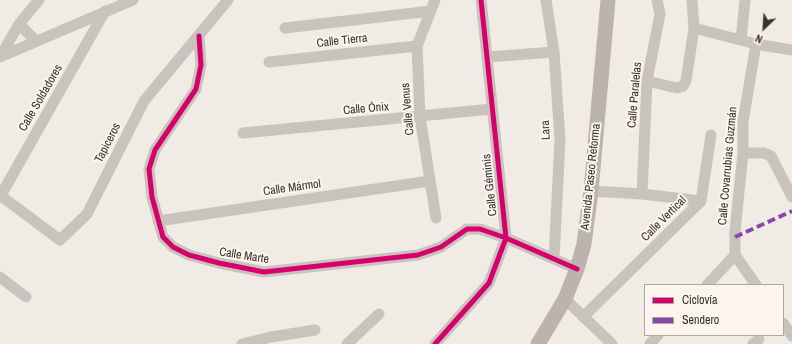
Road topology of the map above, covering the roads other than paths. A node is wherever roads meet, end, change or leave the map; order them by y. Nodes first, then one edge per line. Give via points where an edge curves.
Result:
1 (39, 0) edge
2 (133, 0) edge
3 (228, 0) edge
4 (435, 0) edge
5 (481, 0) edge
6 (546, 0) edge
7 (608, 0) edge
8 (657, 0) edge
9 (692, 0) edge
10 (745, 0) edge
11 (431, 11) junction
12 (105, 12) junction
13 (19, 24) junction
14 (285, 28) dead end
15 (694, 28) junction
16 (199, 36) junction
17 (741, 40) junction
18 (36, 41) junction
19 (756, 44) junction
20 (417, 46) junction
21 (792, 50) edge
22 (554, 52) junction
23 (0, 57) edge
24 (488, 57) junction
25 (269, 62) dead end
26 (647, 82) junction
27 (492, 109) junction
28 (420, 117) junction
29 (243, 133) dead end
30 (711, 135) dead end
31 (744, 154) junction
32 (430, 181) junction
33 (591, 191) junction
34 (642, 194) junction
35 (0, 197) edge
36 (792, 197) edge
37 (701, 201) junction
38 (436, 218) dead end
39 (158, 220) junction
40 (506, 238) junction
41 (735, 255) junction
42 (554, 258) junction
43 (577, 269) junction
44 (0, 276) edge
45 (707, 284) edge
46 (755, 284) edge
47 (26, 298) dead end
48 (564, 299) junction
49 (379, 314) dead end
50 (583, 317) junction
51 (784, 324) edge
52 (315, 330) dead end
53 (657, 336) edge
54 (792, 336) edge
55 (242, 344) edge
56 (347, 344) edge
57 (435, 344) edge
58 (538, 344) edge
59 (612, 344) edge
60 (650, 344) edge

1 - 13 street
2 - 12 street
3 - 16 street, Tapiceros
4 - 11 street, Calle Venus
5 - 24 street, Calle Géminis
6 - 22 street, Lara
7 - 33 main road, Avenida Paseo Reforma
8 - 26 street, Calle Paralelas via 660,14
9 - 15 street
10 - 17 street
11 - 14 street
11 - 20 street, Calle Venus
12 - 18 street
12 - 35 street, Calle Soldadores
13 - 18 street
13 - 23 street
15 - 17 street
15 - 26 street via 686,81 683,86 678,88
16 - 35 street, Tapiceros via 144,101 87,214 60,240
16 - 39 street, Calle Marte via 201,65 196,88 155,150 149,169
17 - 19 street
18 - 23 street
19 - 21 street
19 - 31 street, Calle Covarrubias Guzmán via 743,122
20 - 25 street, Calle Tierra
20 - 28 street, Calle Venus
22 - 24 street
22 - 42 street, Lara via 560,140
24 - 27 street, Calle Géminis
26 - 34 street, Calle Paralelas
27 - 28 street, Calle Ónix
27 - 40 street, Calle Géminis
28 - 29 street, Calle Ónix
28 - 32 street, Calle Venus
30 - 37 street
31 - 36 street via 764,153 771,156
31 - 41 street, Calle Covarrubias Guzmán via 735,231
32 - 38 street, Calle Venus
32 - 39 street, Calle Mármol
33 - 34 street, Calle Vertical
33 - 43 main road, Avenida Paseo Reforma via 584,244
34 - 37 street, Calle Vertical
37 - 50 street, Calle Vertical
39 - 40 street, Calle Marte via 163,237 173,248 219,263 264,272 418,255 441,247 467,229 480,229
40 - 42 street, Calle Marte
40 - 57 street, Calle Géminis via 490,283
41 - 45 street
41 - 46 street
42 - 43 street, Calle Marte
43 - 48 main road, Avenida Paseo Reforma
44 - 47 street
48 - 50 street
48 - 58 main road, Avenida Paseo Reforma
49 - 56 street
50 - 59 street
51 - 54 street
52 - 55 street
53 - 60 street

